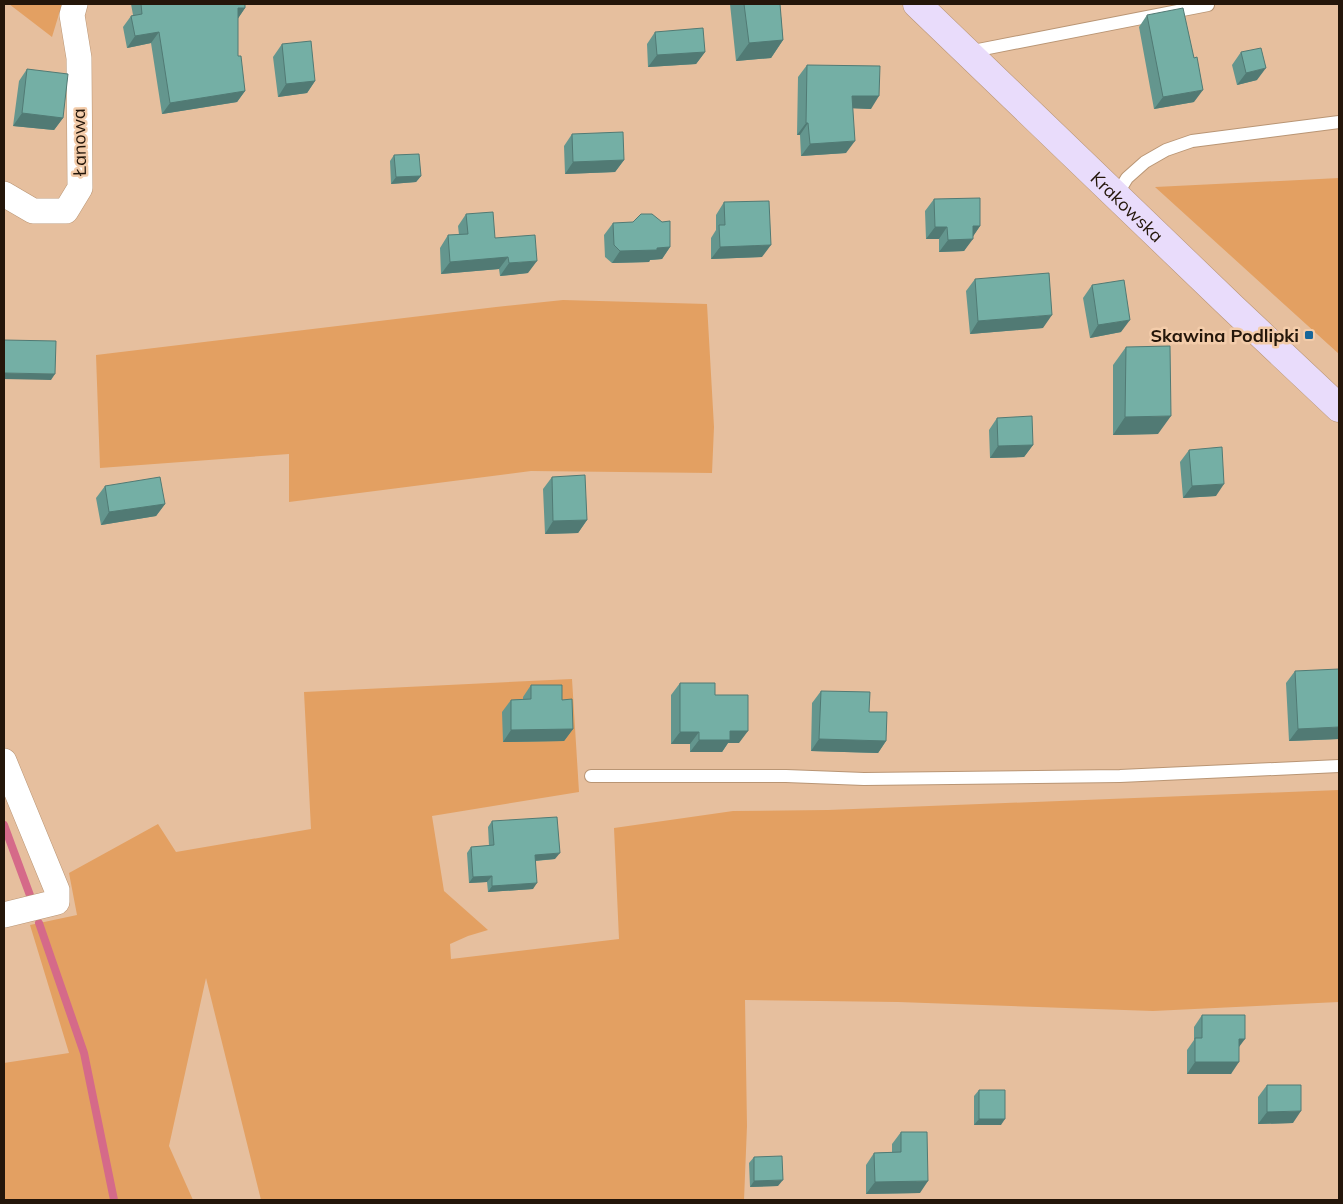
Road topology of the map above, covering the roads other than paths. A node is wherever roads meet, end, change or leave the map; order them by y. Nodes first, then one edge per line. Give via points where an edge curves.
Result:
1 (74, 4) edge
2 (917, 4) edge
3 (1208, 5) dead end
4 (967, 52) junction
5 (1339, 122) edge
6 (4, 194) edge
7 (1116, 196) junction
8 (1339, 408) edge
9 (4, 761) edge
10 (1339, 766) edge
11 (592, 776) dead end
12 (4, 915) edge

1 - 6 street, Łanowa via 80,188 66,211 33,211
2 - 4 main road, Krakowska
3 - 4 lane
4 - 7 main road, Krakowska
5 - 7 lane via 1192,141 1145,162 1127,178
7 - 8 main road, Krakowska
9 - 12 street via 57,890 57,902
10 - 11 lane via 1120,776 864,780 786,776

